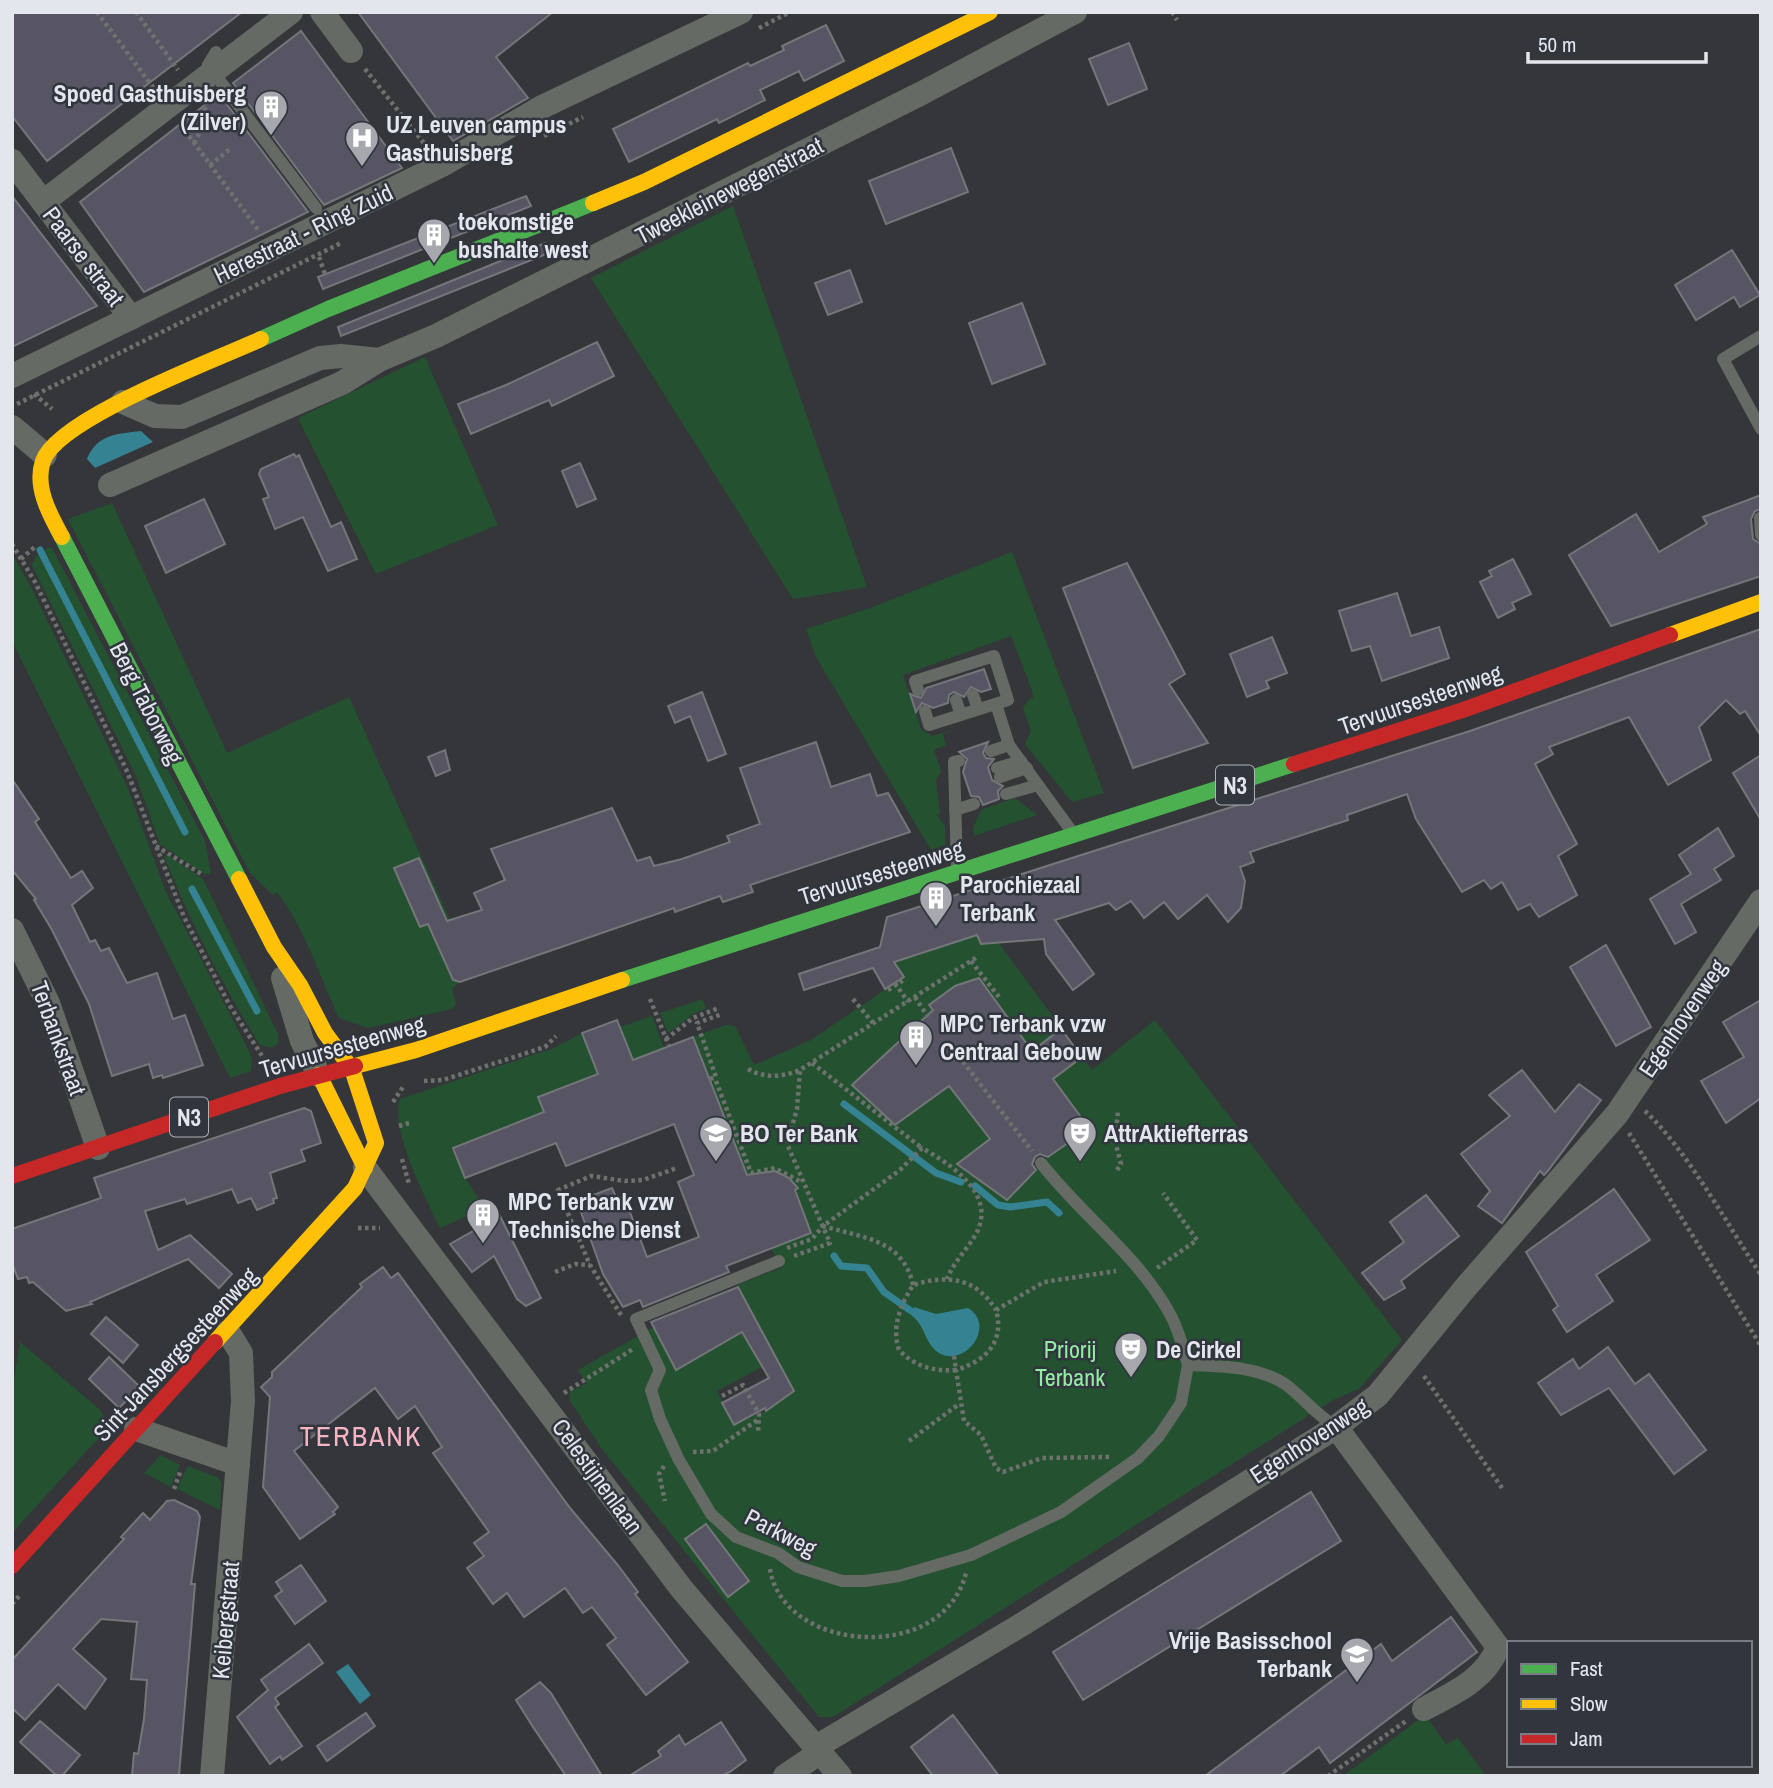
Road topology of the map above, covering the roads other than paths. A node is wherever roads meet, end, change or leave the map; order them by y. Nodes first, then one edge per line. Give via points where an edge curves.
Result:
1 (291, 12) edge
2 (322, 12) edge
3 (990, 12) edge
4 (1075, 12) edge
5 (726, 15) edge
6 (351, 51) road end
7 (216, 52) dead end
8 (12, 161) edge
9 (43, 202) junction
10 (321, 215) junction
11 (131, 318) junction
12 (1761, 336) edge
13 (379, 360) junction
14 (12, 376) edge
15 (123, 402) junction
16 (12, 427) edge
17 (1761, 429) edge
18 (45, 455) junction
19 (110, 485) dead end
20 (1760, 518) edge
21 (1761, 535) edge
22 (1761, 602) edge
23 (918, 690) dead end
24 (973, 695) dead end
25 (956, 700) dead end
26 (996, 704) junction
27 (940, 705) dead end
28 (978, 709) junction
29 (925, 711) dead end
30 (961, 715) junction
31 (945, 720) junction
32 (1009, 745) junction
33 (991, 751) dead end
34 (959, 761) dead end
35 (1024, 765) junction
36 (998, 773) dead end
37 (1038, 785) junction
38 (1006, 794) dead end
39 (974, 804) dead end
40 (955, 810) junction
41 (1074, 835) junction
42 (957, 872) junction
43 (1761, 901) edge
44 (12, 930) edge
45 (274, 947) junction
46 (352, 1069) junction
47 (319, 1075) junction
48 (98, 1148) junction
49 (1041, 1163) road end
50 (365, 1168) junction
51 (12, 1177) edge
52 (777, 1257) road end
53 (228, 1332) junction
54 (1188, 1365) junction
55 (1336, 1427) junction
56 (136, 1429) junction
57 (237, 1464) junction
58 (12, 1566) edge
59 (1424, 1709) road end
60 (817, 1751) junction
61 (212, 1776) edge
62 (785, 1776) edge
63 (840, 1776) edge

1 - 9 street
2 - 6 street
3 - 15 main road via 644,182 328,309
4 - 13 street, Tweekleinewegenstraat via 922,93 436,336
5 - 10 street, Herestraat - Ring Zuid via 544,106 442,165
7 - 10 lane via 208,65
8 - 9 street, Paarse straat
9 - 11 street, Paarse straat
10 - 11 street, Herestraat - Ring Zuid via 290,230 272,248
11 - 14 street, Herestraat - Ring Zuid
12 - 17 lane via 1723,359
13 - 15 street, Tweekleinewegenstraat via 320,358 182,417 155,416
13 - 19 street, Tweekleinewegenstraat via 342,383
15 - 18 main road via 59,436
16 - 18 street
18 - 45 main road, Berg Taborweg via 39,481 49,513
20 - 21 lane
22 - 41 main road, Tervuursesteenweg / N3 via 1464,710
23 - 26 lane via 915,681 933,681 994,656 1009,700
24 - 28 lane
25 - 30 lane
26 - 28 lane
26 - 32 lane
27 - 31 lane
28 - 30 lane
29 - 31 lane via 929,725
30 - 31 lane
32 - 33 lane
32 - 35 lane
34 - 40 lane via 954,762 961,784
35 - 36 lane
35 - 37 lane
37 - 38 lane
37 - 41 lane
39 - 40 lane
40 - 42 lane
41 - 42 main road, Tervuursesteenweg / N3
42 - 46 main road, Tervuursesteenweg / N3
43 - 55 street, Egenhovenweg via 1621,1109 1466,1287 1411,1359 1378,1395
44 - 48 street, Terbankstraat via 48,1003
45 - 46 main road, Berg Taborweg
45 - 47 street, Berg Taborweg via 302,1041
46 - 47 main road, Tervuursesteenweg / N3
46 - 50 main road, Sint-Jansbergsesteenweg via 376,1143
47 - 48 main road, Tervuursesteenweg / N3
47 - 50 main road
48 - 51 main road, Tervuursesteenweg / N3
49 - 54 lane, Parkweg via 1142,1273 1170,1314
50 - 53 main road, Sint-Jansbergsesteenweg via 355,1188
50 - 60 street, Celestijnenlaan via 681,1588
52 - 54 lane, Parkweg via 636,1319 660,1370 651,1390 673,1448 711,1514 736,1536 778,1553 798,1567 842,1581 899,1576 971,1555 1061,1512 1138,1458 1170,1423 1181,1403
53 - 56 main road, Sint-Jansbergsesteenweg
53 - 57 street, Keibergstraat via 241,1353 243,1401
54 - 55 lane via 1269,1376
55 - 59 street via 1497,1647 1491,1665 1465,1687
55 - 60 street, Egenhovenweg via 826,1741
56 - 57 street
56 - 58 main road, Sint-Jansbergsesteenweg
57 - 61 street, Keibergstraat
60 - 62 street, Egenhovenweg
60 - 63 street, Celestijnenlaan

